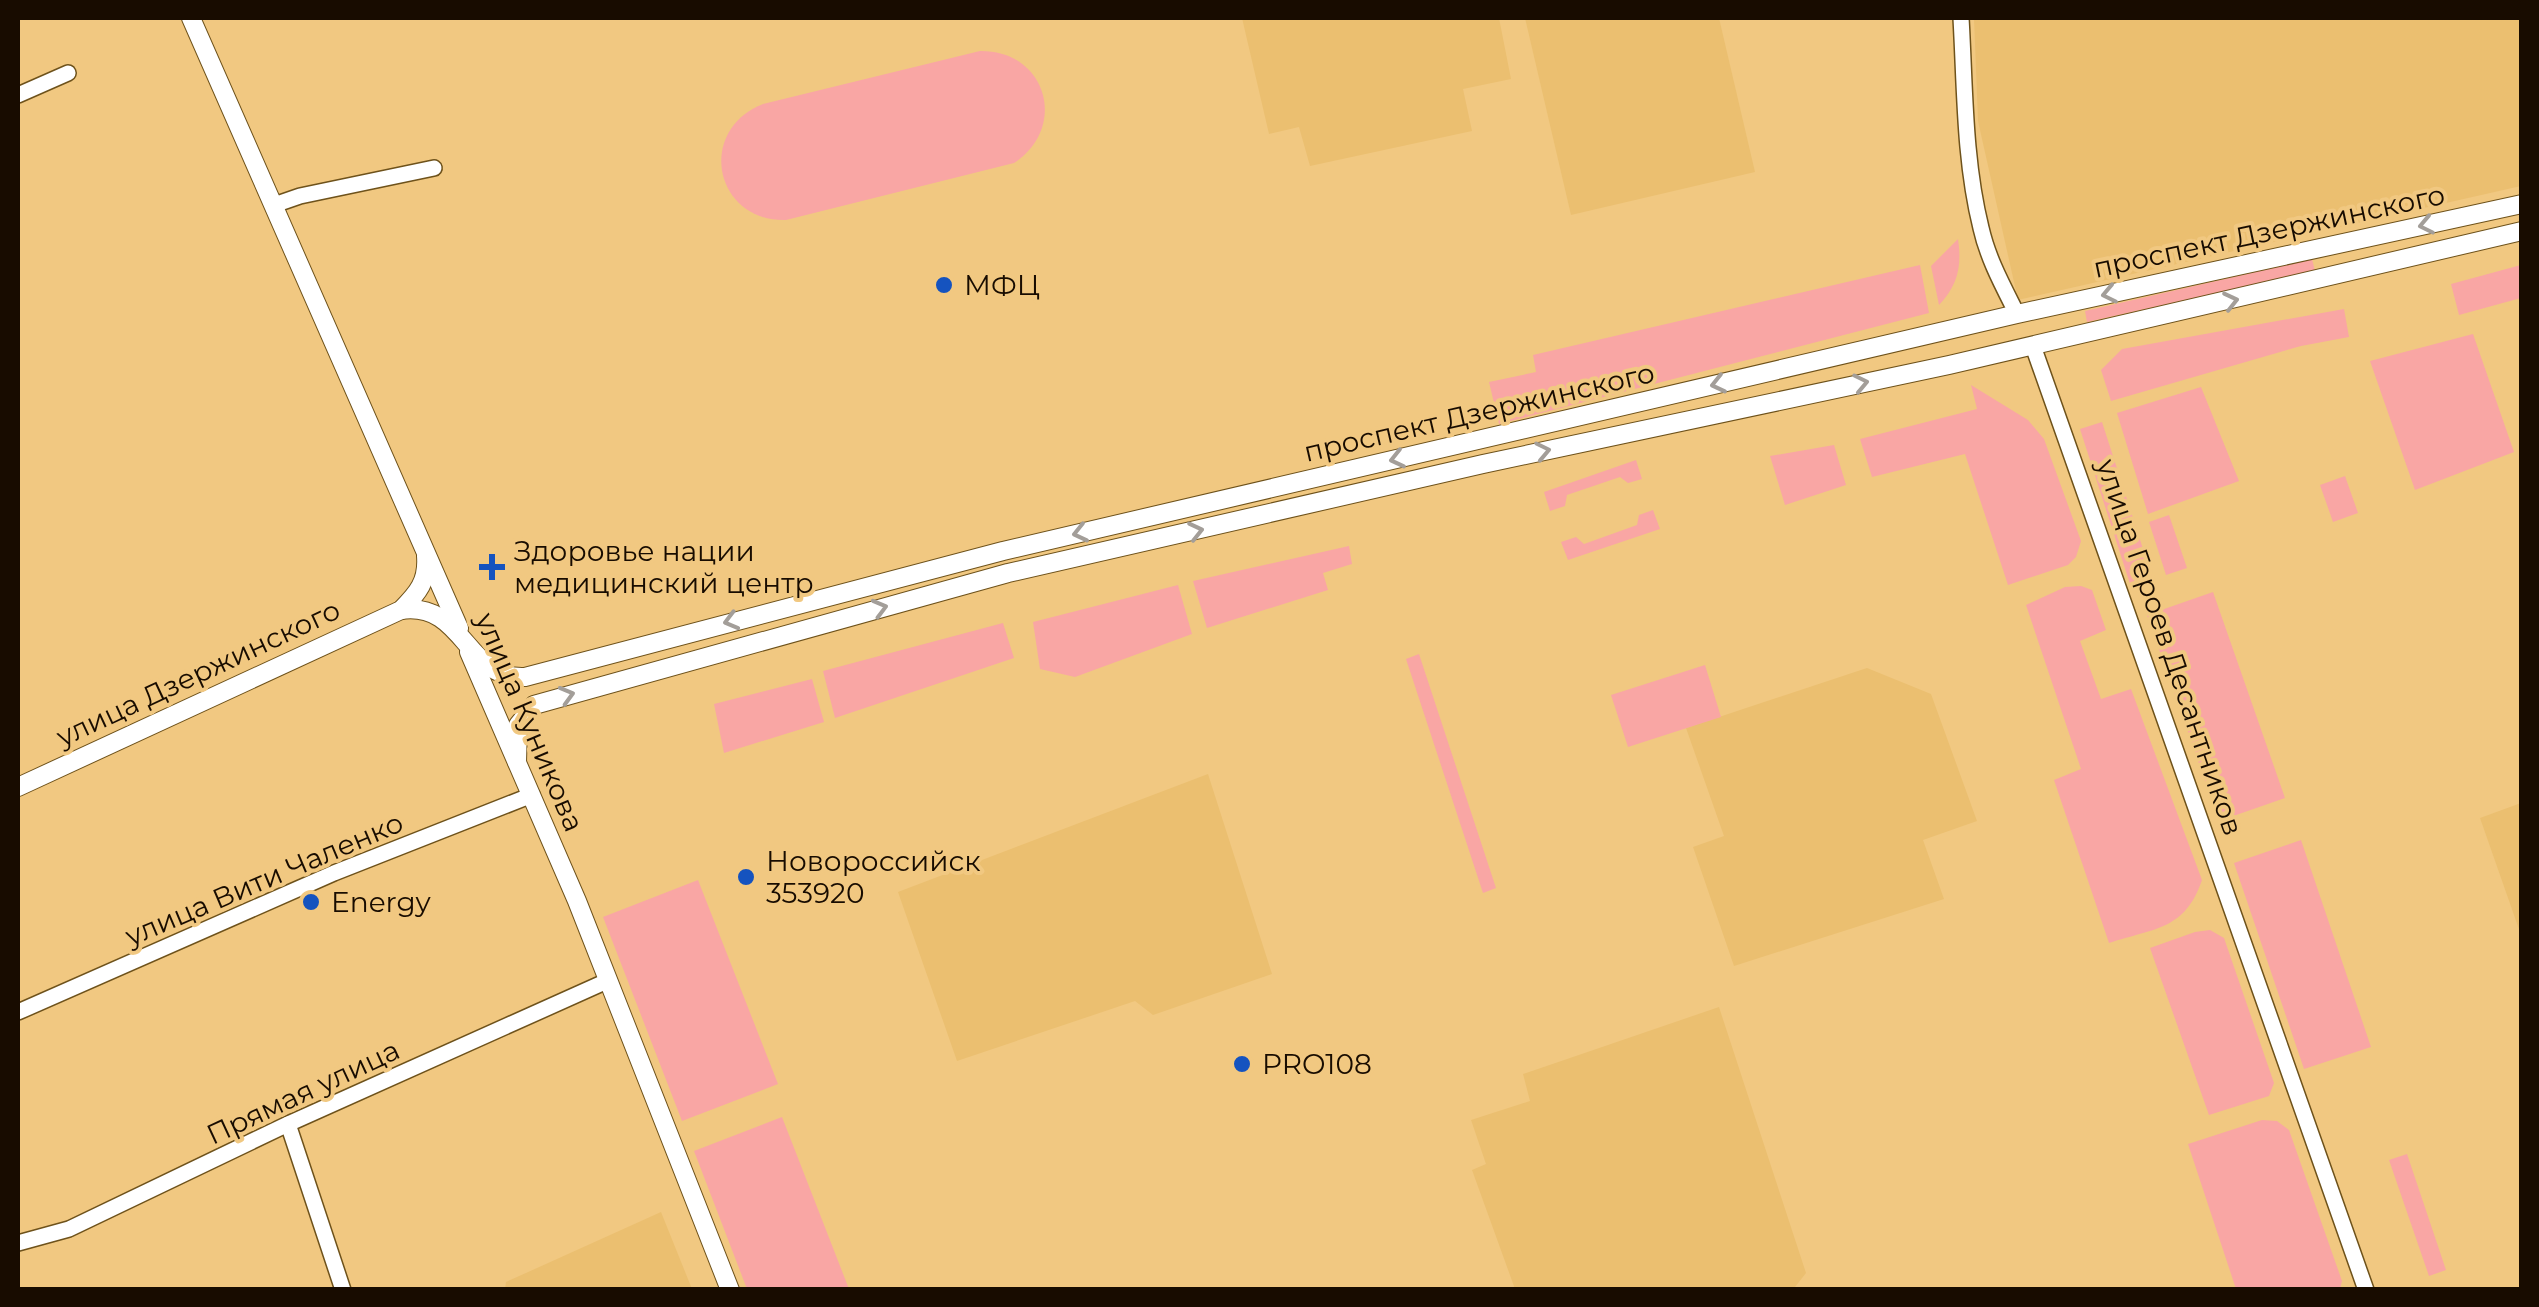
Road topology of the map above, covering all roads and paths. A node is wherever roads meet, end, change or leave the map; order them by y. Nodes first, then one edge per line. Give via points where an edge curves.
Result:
1 (191, 18) edge
2 (1961, 18) edge
3 (68, 74) dead end
4 (18, 95) edge
5 (434, 168) dead end
6 (2522, 204) edge
7 (274, 205) junction
8 (2522, 231) edge
9 (2017, 314) junction
10 (2034, 346) junction
11 (426, 550) junction
12 (1003, 551) junction
13 (1008, 573) junction
14 (400, 610) junction
15 (465, 643) junction
16 (525, 677) junction
17 (484, 688) junction
18 (500, 701) junction
19 (534, 705) junction
20 (499, 721) junction
21 (517, 762) junction
22 (18, 787) edge
23 (532, 795) junction
24 (607, 980) junction
25 (18, 1012) edge
26 (288, 1124) junction
27 (18, 1244) edge
28 (343, 1290) edge
29 (730, 1290) edge
30 (2366, 1290) edge

1 - 7 street, улица Куникова
2 - 9 street, улица Героев Десантников via 1969,159 1981,228
3 - 4 street
5 - 7 street
6 -> 9 street, проспект Дзержинского
7 - 11 street, улица Куникова
10 -> 8 street, проспект Дзержинского
9 - 10 street, улица Героев Десантников
9 -> 12 street, проспект Дзержинского
13 -> 10 street, проспект Дзержинского
10 - 30 street, улица Героев Десантников
11 - 14 street via 420,590
11 - 15 street, улица Куникова
12 - 13 street
12 -> 16 street, проспект Дзержинского
19 -> 13 street, проспект Дзержинского
14 - 15 street via 440,615
14 - 22 street, улица Дзержинского
15 - 16 street via 499,673
15 - 17 street, улица Куникова
16 - 18 street
17 - 18 street
17 - 20 street, улица Куникова
18 - 19 street
18 - 20 street
19 - 21 street via 518,725
20 - 21 street, улица Куникова
21 - 23 street, улица Куникова
23 - 24 street, улица Куникова
23 - 25 street, улица Вити Чаленко via 334,873
24 - 26 street, Прямая улица
24 - 29 street, улица Куникова
26 - 27 street, Прямая улица via 69,1229
26 - 28 street

